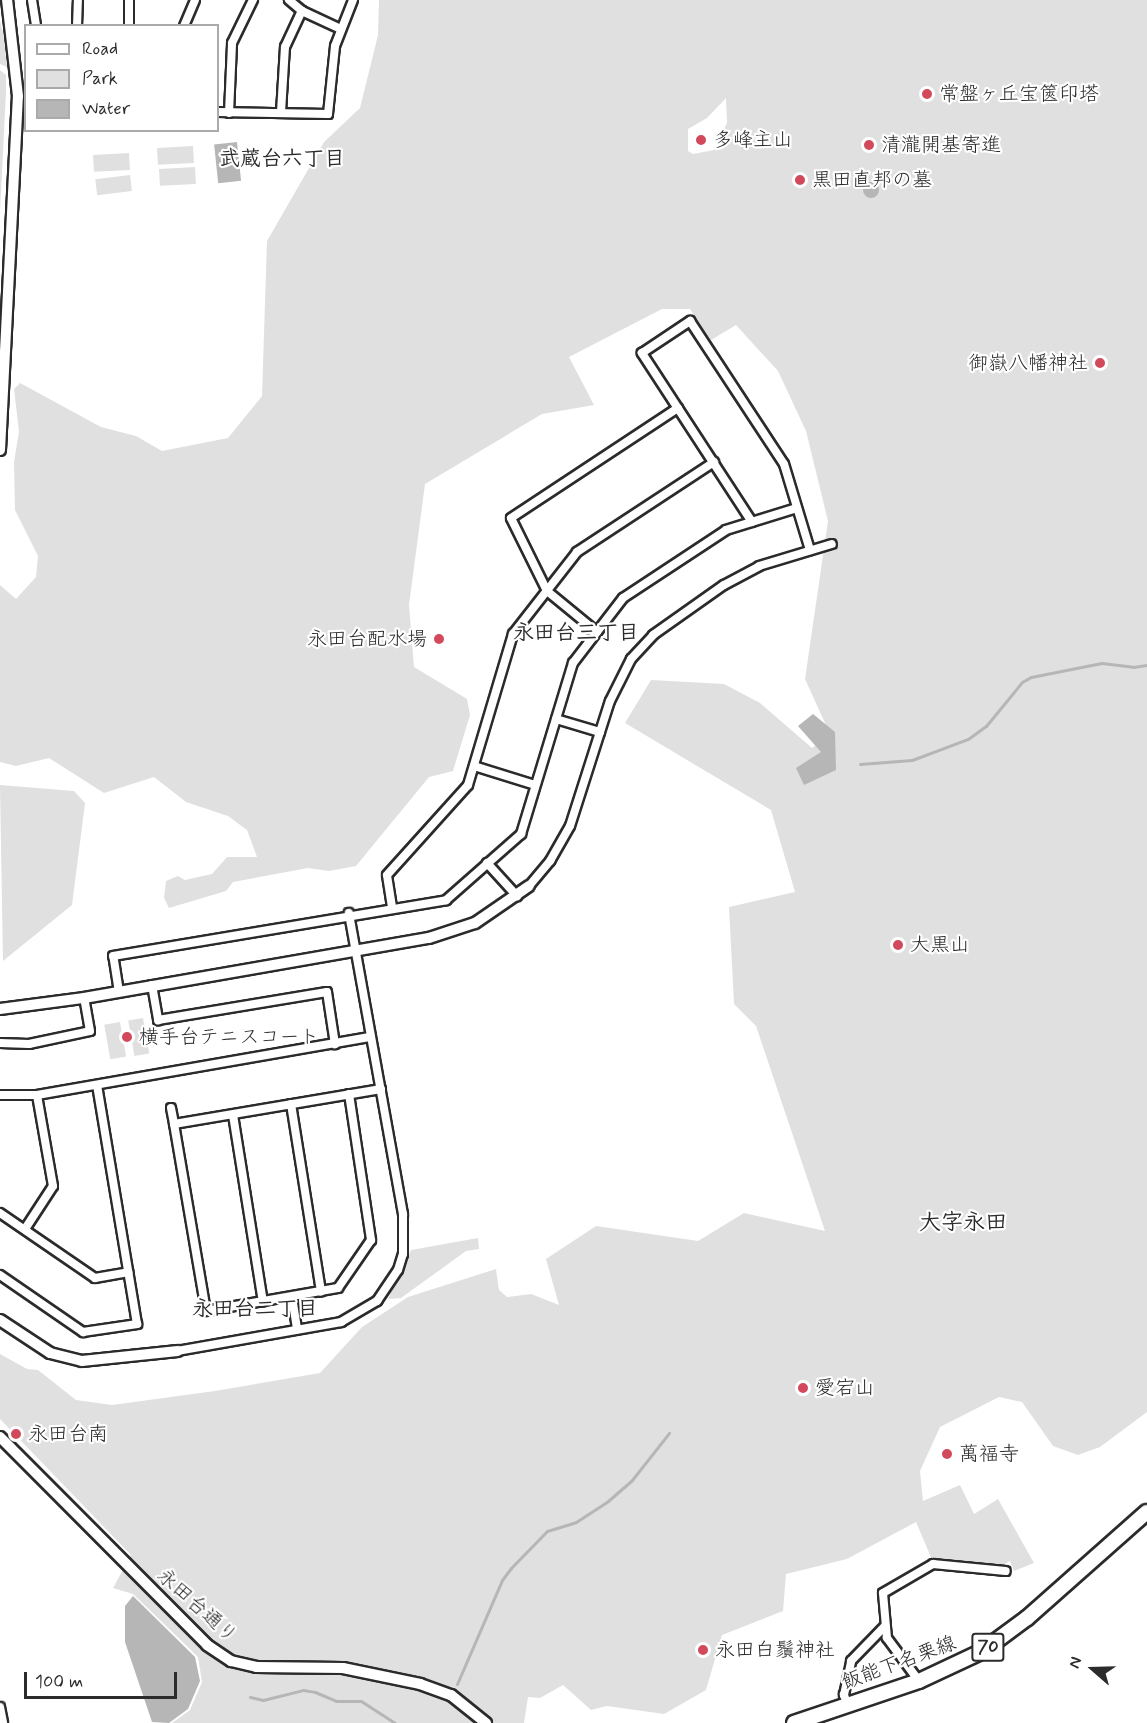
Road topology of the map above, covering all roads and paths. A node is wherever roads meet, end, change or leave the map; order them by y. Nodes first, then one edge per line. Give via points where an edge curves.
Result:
1 (7, 0) edge
2 (32, 0) edge
3 (78, 0) edge
4 (129, 0) edge
5 (195, 0) edge
6 (253, 0) edge
7 (288, 0) edge
8 (353, 0) edge
9 (302, 11) junction
10 (36, 24) edge
11 (77, 24) edge
12 (129, 24) edge
13 (185, 24) edge
14 (340, 29) junction
15 (219, 112) edge
16 (281, 112) junction
17 (229, 113) junction
18 (678, 408) junction
19 (0, 450) edge
20 (714, 462) junction
21 (797, 508) junction
22 (752, 522) junction
23 (832, 544) dead end
24 (810, 550) junction
25 (547, 591) junction
26 (597, 632) junction
27 (556, 719) junction
28 (600, 732) junction
29 (474, 766) junction
30 (535, 785) junction
31 (487, 863) junction
32 (529, 886) joint
33 (517, 896) junction
34 (392, 907) junction
35 (349, 914) junction
36 (356, 951) junction
37 (152, 986) junction
38 (119, 992) junction
39 (84, 998) junction
40 (0, 1009) edge
41 (372, 1037) junction
42 (0, 1043) edge
43 (335, 1044) junction
44 (97, 1084) junction
45 (381, 1089) junction
46 (349, 1094) junction
47 (0, 1095) edge
48 (38, 1095) junction
49 (291, 1104) junction
50 (171, 1108) dead end
51 (233, 1114) junction
52 (174, 1124) junction
53 (0, 1213) edge
54 (25, 1229) junction
55 (128, 1272) junction
56 (0, 1275) edge
57 (321, 1292) junction
58 (292, 1297) junction
59 (263, 1302) junction
60 (0, 1320) edge
61 (297, 1330) junction
62 (177, 1351) joint
63 (0, 1437) edge
64 (1147, 1512) edge
65 (1006, 1571) dead end
66 (885, 1626) junction
67 (919, 1681) junction
68 (847, 1703) junction
69 (0, 1707) edge
70 (2, 1722) edge
71 (486, 1723) edge
72 (794, 1723) edge

1 - 19 street via 18,96
2 - 10 street
3 - 11 street
4 - 12 street
5 - 13 street
6 - 17 street via 232,43
7 - 9 street
8 - 14 street
9 - 14 street
9 - 16 street via 285,47
14 - 16 street via 331,68 328,114
15 - 17 street
16 - 17 street
18 - 20 street
18 - 21 street via 642,353 690,321 784,464
18 - 25 street via 511,518
20 - 22 street
20 - 25 street via 577,552
21 - 22 street
21 - 24 street
22 - 26 street via 726,530 623,598
23 - 24 street
24 - 28 street via 759,566 724,585 652,635 619,680
25 - 26 street
25 - 29 street via 513,634
26 - 27 street via 573,663
27 - 28 street
27 - 30 street
28 - 32 street via 570,826 550,861
29 - 30 street
29 - 34 street via 468,785 450,810 387,875
30 - 31 street via 520,834
31 - 33 street
31 - 34 street via 446,900
32 - 33 street
33 - 36 street via 476,923 451,932
34 - 35 street
35 - 36 street
35 - 38 street via 113,956
36 - 37 street
36 - 41 street
37 - 38 street
37 - 43 street via 158,1020 327,992
38 - 39 street
39 - 40 street
39 - 42 street via 90,1031 29,1044
41 - 43 street
41 - 45 street
43 - 44 street
44 - 48 street
44 - 55 street
45 - 46 street
45 - 61 street via 403,1214 404,1254 377,1301 362,1313 341,1322
46 - 49 street
46 - 57 street via 372,1240 338,1288
47 - 48 street
48 - 54 street via 53,1186
49 - 51 street
49 - 57 street
50 - 52 street
51 - 52 street
51 - 59 street
52 - 59 street via 206,1311
53 - 54 street
54 - 55 street via 94,1278
55 - 56 street via 136,1324 83,1332
57 - 58 street
58 - 59 street
58 - 61 street
60 - 62 street via 50,1353 82,1361
61 - 62 street
63 - 71 street, 永田台通り via 207,1645 231,1661 256,1667 343,1668 420,1684 451,1695
64 - 67 main road, 飯能下名栗線 / 70 via 990,1645 952,1669
65 - 66 street via 924,1567 883,1593
66 - 67 street via 887,1638
66 - 68 street via 851,1661 844,1695
67 - 68 main road, 飯能下名栗線 / 70
68 - 72 main road, 飯能下名栗線 / 70
69 - 70 street

